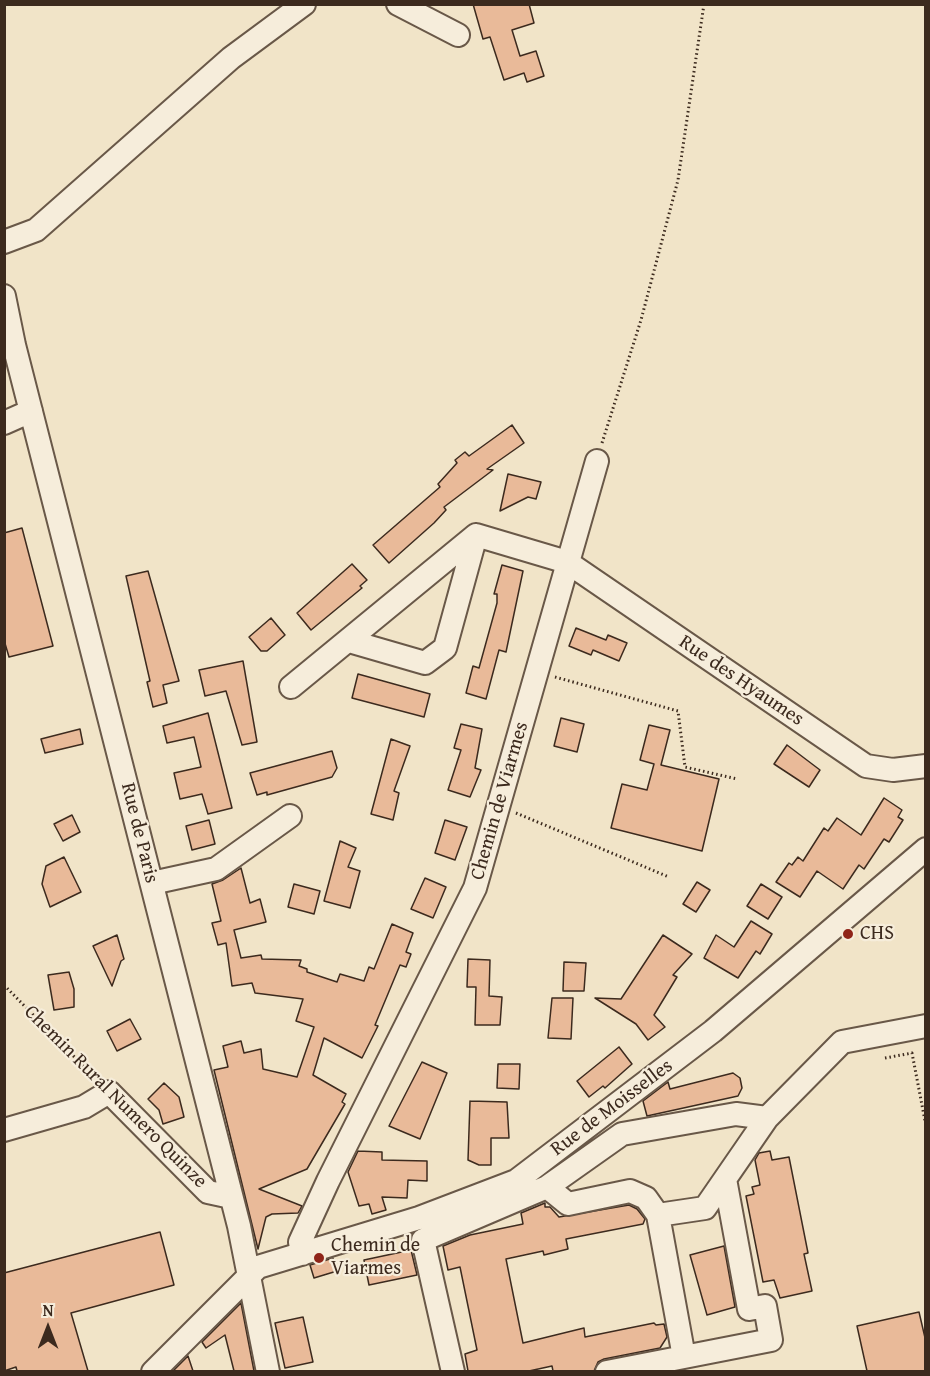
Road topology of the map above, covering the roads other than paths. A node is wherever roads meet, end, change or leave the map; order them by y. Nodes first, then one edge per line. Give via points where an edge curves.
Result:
1 (304, 4) edge
2 (398, 4) edge
3 (458, 35) dead end
4 (4, 242) edge
5 (5, 301) edge
6 (31, 411) junction
7 (4, 423) edge
8 (597, 461) road end
9 (476, 535) junction
10 (567, 562) junction
11 (349, 640) junction
12 (291, 687) dead end
13 (926, 766) edge
14 (290, 816) dead end
15 (921, 862) edge
16 (152, 883) junction
17 (926, 1026) edge
18 (766, 1118) junction
19 (4, 1130) edge
20 (725, 1179) junction
21 (548, 1186) junction
22 (231, 1197) junction
23 (658, 1215) junction
24 (302, 1254) junction
25 (251, 1286) junction
26 (684, 1357) junction
27 (445, 1370) edge
28 (153, 1371) edge
29 (268, 1371) edge
30 (607, 1371) edge

1 - 4 street via 231,58 36,230
2 - 3 street
5 - 6 street, Rue de Paris
6 - 7 street
6 - 16 street, Rue de Paris
8 - 10 street, Chemin de Viarmes
9 - 10 street, Rue des Hyaumes
9 - 11 street
9 - 11 street via 445,648 425,663
10 - 13 street, Rue des Hyaumes via 866,766 893,771
10 - 24 street, Chemin de Viarmes via 475,888 328,1181 300,1242
11 - 12 street
14 - 16 street via 216,869
15 - 24 street, Rue de Moisselles via 708,1036 516,1181 419,1218
16 - 22 street, Rue de Paris
17 - 18 street via 842,1042
18 - 20 street
18 - 21 street via 736,1114 622,1134
19 - 22 street, Chemin Rural Numero Quinze via 84,1107 109,1092 208,1192
20 - 23 street via 705,1208
20 - 26 street via 749,1309 765,1306 771,1340
21 - 23 street via 568,1204 630,1191 646,1198
21 - 27 street via 423,1240
22 - 25 street, Rue de Paris
23 - 26 street
24 - 25 street, Rue de Moisselles via 258,1268
25 - 28 street, Rue de Moisselles via 225,1297
25 - 29 street, Rue de Paris
26 - 30 street

